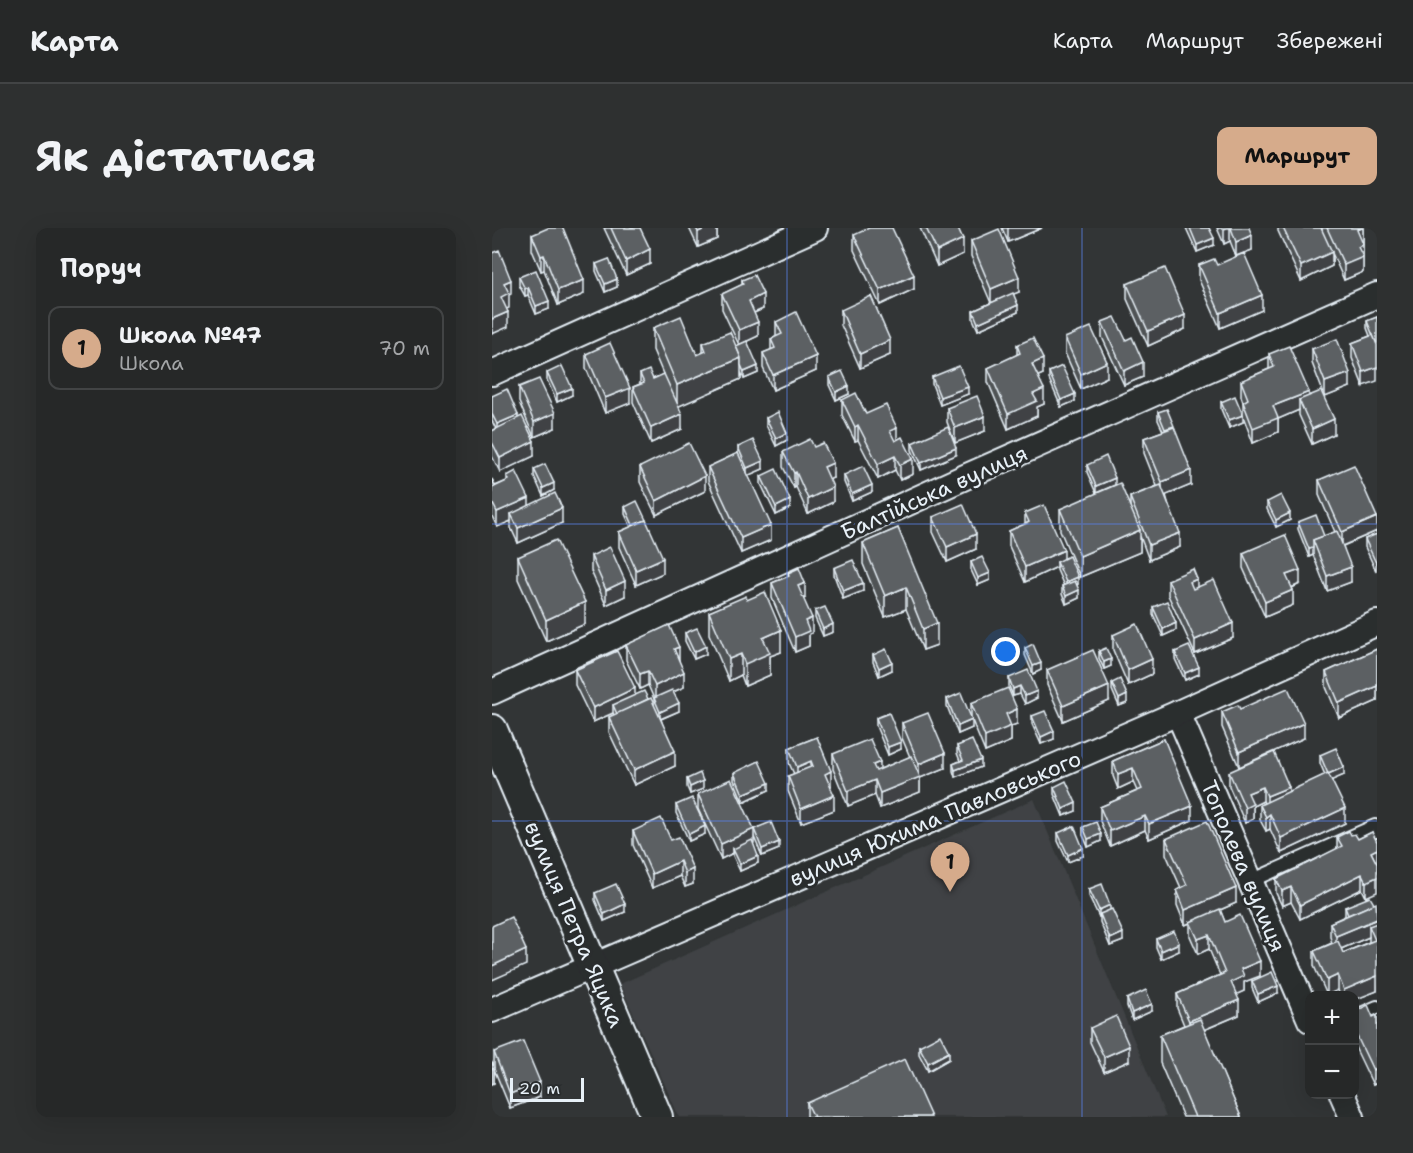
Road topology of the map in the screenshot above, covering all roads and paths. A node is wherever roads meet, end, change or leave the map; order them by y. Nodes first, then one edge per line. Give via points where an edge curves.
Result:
1 (816, 228) edge
2 (1377, 295) edge
3 (492, 373) edge
4 (1377, 622) edge
5 (492, 692) edge
6 (1178, 713) junction
7 (492, 730) edge
8 (1377, 831) edge
9 (1251, 881) junction
10 (593, 965) junction
11 (1377, 1007) edge
12 (1305, 1008) edge
13 (492, 1010) edge
14 (1359, 1015) edge
15 (1344, 1099) edge
16 (657, 1117) edge
17 (1352, 1117) edge

1 - 3 street
2 - 5 street, Балтійська вулиця
4 - 6 street, вулиця Юхима Павловського
6 - 9 street, Тополева вулиця
6 - 10 street, вулиця Юхима Павловського
7 - 10 street, вулиця Петра Яцика
8 - 9 lane via 1375,826
9 - 12 street, Тополева вулиця
10 - 13 street, вулиця Юхима Павловського
10 - 16 street, вулиця Петра Яцика
11 - 14 lane
15 - 17 street

